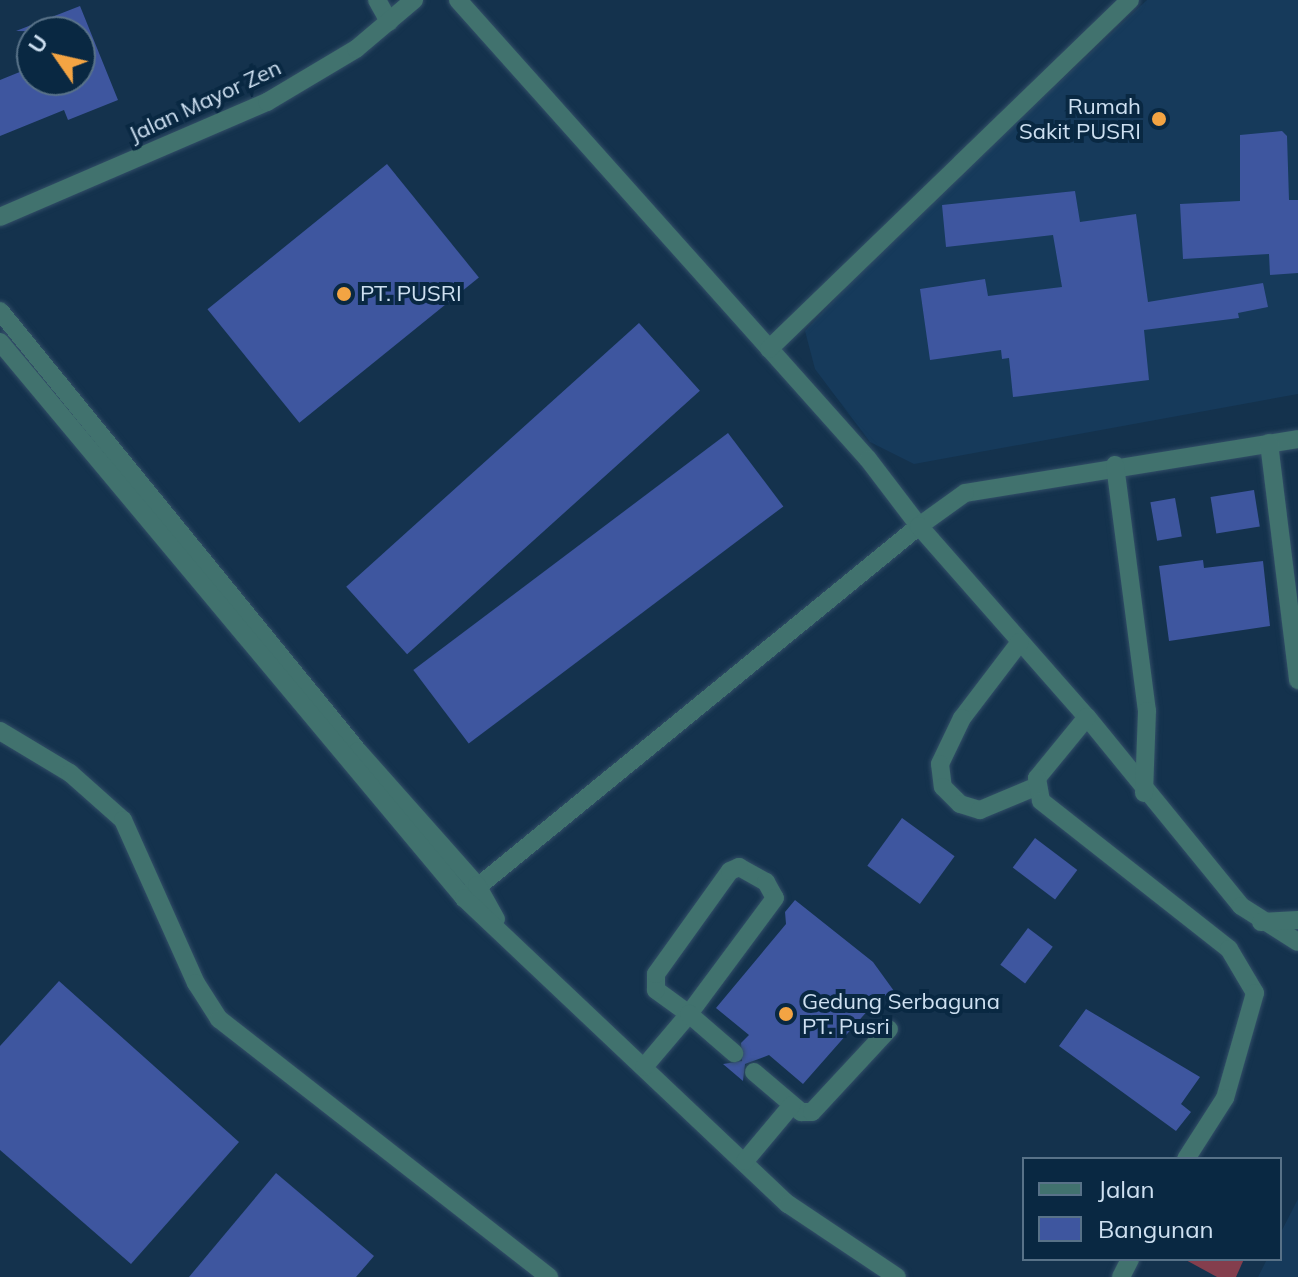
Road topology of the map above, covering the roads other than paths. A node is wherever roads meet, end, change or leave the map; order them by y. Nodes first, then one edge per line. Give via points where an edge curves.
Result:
1 (377, 0) edge
2 (414, 0) edge
3 (458, 0) edge
4 (1119, 4) edge
5 (389, 22) junction
6 (0, 217) edge
7 (0, 311) edge
8 (0, 342) edge
9 (769, 349) junction
10 (1298, 439) edge
11 (1269, 443) junction
12 (1115, 465) junction
13 (919, 526) junction
14 (1293, 604) edge
15 (1020, 642) junction
16 (1298, 680) edge
17 (1087, 717) junction
18 (0, 731) edge
19 (1035, 787) junction
20 (1144, 793) junction
21 (470, 892) junction
22 (1298, 920) edge
23 (1257, 922) junction
24 (1298, 942) edge
25 (689, 1014) junction
26 (889, 1029) dead end
27 (734, 1053) dead end
28 (644, 1067) junction
29 (754, 1072) dead end
30 (792, 1105) junction
31 (1187, 1157) edge
32 (745, 1161) junction
33 (549, 1277) edge
34 (897, 1277) edge

1 - 5 street
2 - 5 street, Jalan Mayor Zen
3 - 9 street
4 - 9 street
5 - 6 street, Jalan Mayor Zen via 267,102
7 - 21 street
8 - 21 street
9 - 13 street
10 - 11 street
11 - 12 street
11 - 14 street
12 - 13 street via 965,493
12 - 20 street via 1147,711
13 - 15 street
13 - 21 street via 529,850
14 - 16 street
15 - 17 street
15 - 19 street via 962,718 940,764 943,787 960,804 980,810
17 - 19 street
17 - 20 street
18 - 33 street via 70,773 123,820 196,983 219,1019
19 - 31 street via 1066,823 1229,949 1255,993 1225,1098
20 - 23 street
21 - 28 street via 501,929
22 - 23 street
23 - 24 street
25 - 25 street via 656,990 656,974 730,871 751,869 773,889 775,898
25 - 27 street
25 - 28 street
26 - 30 street via 812,1112
28 - 32 street
29 - 30 street
30 - 32 street
32 - 34 street via 788,1204

